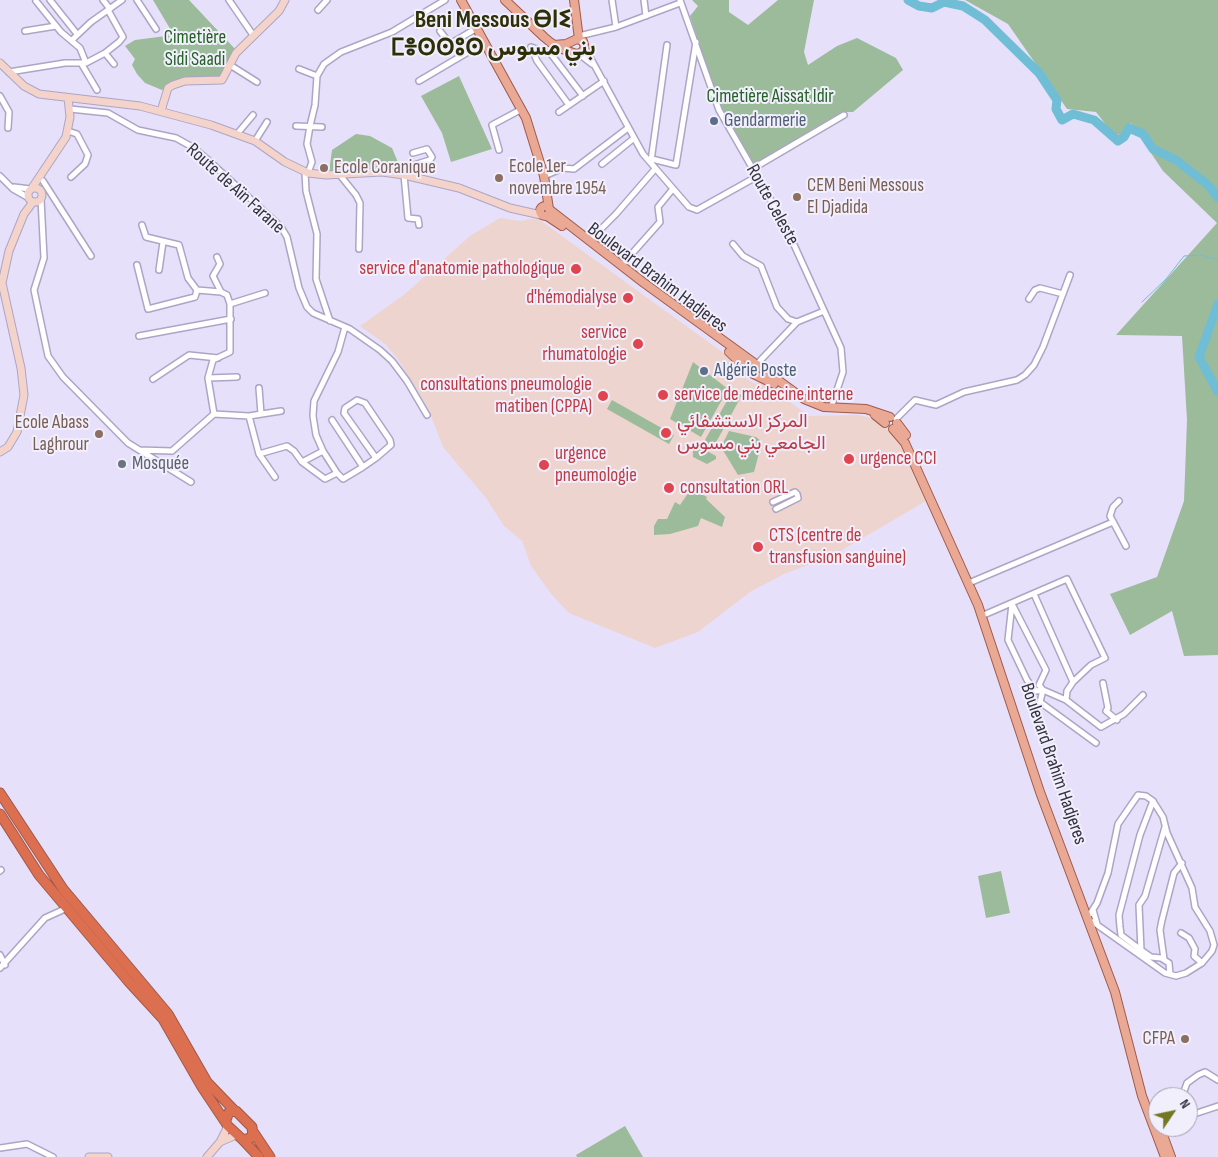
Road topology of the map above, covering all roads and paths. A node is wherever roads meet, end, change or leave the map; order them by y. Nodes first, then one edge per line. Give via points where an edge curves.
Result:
1 (50, 0) edge
2 (104, 0) edge
3 (122, 0) edge
4 (137, 0) edge
5 (229, 0) edge
6 (285, 0) edge
7 (327, 0) edge
8 (445, 0) edge
9 (461, 0) edge
10 (505, 0) edge
11 (574, 0) edge
12 (612, 0) edge
13 (644, 0) edge
14 (36, 1) dead end
15 (680, 2) edge
16 (109, 10) junction
17 (318, 10) dead end
18 (646, 16) junction
19 (56, 26) junction
20 (616, 27) junction
21 (477, 28) junction
22 (156, 29) dead end
23 (440, 30) dead end
24 (25, 31) dead end
25 (77, 34) junction
26 (253, 35) junction
27 (579, 38) junction
28 (72, 40) junction
29 (696, 41) junction
30 (485, 42) junction
31 (571, 42) junction
32 (554, 45) junction
33 (667, 45) dead end
34 (578, 51) junction
35 (105, 52) junction
36 (0, 63) edge
37 (84, 63) junction
38 (114, 64) dead end
39 (230, 65) junction
40 (299, 69) dead end
41 (8, 72) junction
42 (317, 76) junction
43 (419, 81) dead end
44 (604, 81) junction
45 (257, 82) dead end
46 (97, 90) dead end
47 (0, 96) edge
48 (583, 96) junction
49 (68, 98) junction
50 (568, 105) junction
51 (70, 109) junction
52 (522, 109) junction
53 (161, 111) junction
54 (558, 112) dead end
55 (253, 115) dead end
56 (844, 115) dead end
57 (267, 122) dead end
58 (296, 126) dead end
59 (310, 126) junction
60 (322, 127) dead end
61 (8, 128) dead end
62 (628, 128) junction
63 (68, 131) junction
64 (237, 134) junction
65 (633, 139) junction
66 (255, 141) junction
67 (499, 150) dead end
68 (413, 153) dead end
69 (651, 160) junction
70 (602, 164) dead end
71 (655, 169) junction
72 (752, 169) junction
73 (306, 172) junction
74 (44, 173) junction
75 (339, 174) junction
76 (404, 175) junction
77 (0, 176) edge
78 (544, 176) junction
79 (71, 177) dead end
80 (756, 177) junction
81 (43, 181) junction
82 (5, 183) junction
83 (672, 190) junction
84 (30, 195) junction
85 (42, 196) junction
86 (545, 211) junction
87 (142, 225) dead end
88 (419, 225) dead end
89 (588, 241) junction
90 (163, 242) junction
91 (733, 244) dead end
92 (359, 249) dead end
93 (91, 256) dead end
94 (217, 257) dead end
95 (137, 265) dead end
96 (621, 266) junction
97 (159, 270) dead end
98 (1070, 275) dead end
99 (198, 290) junction
100 (221, 292) junction
101 (265, 293) dead end
102 (1063, 294) junction
103 (1029, 298) dead end
104 (230, 304) junction
105 (824, 311) junction
106 (230, 319) junction
107 (330, 321) junction
108 (797, 322) junction
109 (345, 327) junction
110 (139, 336) dead end
111 (218, 358) junction
112 (746, 364) junction
113 (757, 370) junction
114 (208, 378) junction
115 (237, 378) dead end
116 (153, 379) dead end
117 (259, 388) dead end
118 (831, 408) junction
119 (281, 411) dead end
120 (214, 414) junction
121 (261, 414) junction
122 (427, 415) dead end
123 (248, 416) junction
124 (332, 420) dead end
125 (892, 422) junction
126 (139, 450) junction
127 (323, 451) junction
128 (0, 452) edge
129 (259, 454) junction
130 (376, 458) junction
131 (302, 462) junction
132 (363, 467) junction
133 (337, 474) junction
134 (275, 477) dead end
135 (191, 482) dead end
136 (1119, 501) dead end
137 (773, 502) dead end
138 (776, 509) dead end
139 (1113, 522) junction
140 (1126, 546) dead end
141 (971, 583) junction
142 (1034, 594) junction
143 (1012, 604) junction
144 (986, 614) junction
145 (1073, 682) junction
146 (1102, 683) dead end
147 (1043, 690) junction
148 (1143, 695) dead end
149 (1066, 700) junction
150 (1117, 720) junction
151 (1096, 743) dead end
152 (0, 793) edge
153 (1153, 801) junction
154 (0, 814) edge
155 (1166, 826) junction
156 (9, 828) junction
157 (1182, 863) junction
158 (62, 888) junction
159 (67, 908) junction
160 (1092, 918) junction
161 (1181, 933) dead end
162 (1141, 950) junction
163 (0, 955) edge
164 (1164, 959) junction
165 (1202, 963) junction
166 (2, 967) edge
167 (1170, 974) junction
168 (1218, 1080) edge
169 (1186, 1087) edge
170 (1148, 1097) edge
171 (1218, 1106) edge
172 (234, 1110) junction
173 (1198, 1113) edge
174 (227, 1123) junction
175 (254, 1133) junction
176 (1163, 1137) edge
177 (240, 1138) junction
178 (220, 1142) junction
179 (0, 1148) edge
180 (53, 1157) edge
181 (88, 1157) edge
182 (108, 1157) edge
183 (207, 1157) edge
184 (259, 1157) edge
185 (270, 1157) edge
186 (1165, 1157) edge
187 (1170, 1157) edge

1 - 25 street
2 - 16 street
3 - 16 street
4 - 22 street
5 - 26 street
6 - 26 main road via 279,12
7 - 17 street
8 - 42 street via 392,32 336,55 324,64
9 - 21 main road
10 - 32 main road
11 - 27 main road
12 - 20 street
13 - 18 street
14 - 19 street
15 - 18 street
15 - 29 street, Route Celeste
16 - 25 street
16 - 35 street via 123,37
18 - 20 street
19 - 24 street
19 - 28 street
20 - 27 street
21 - 23 street via 450,44
21 - 30 main road
25 - 28 street
26 - 39 main road via 236,53
27 - 31 main road
27 - 34 main road via 584,43
28 - 37 street via 82,52
29 - 69 street via 676,165
29 - 72 street, Route Celeste via 719,110
30 - 43 street
30 - 52 main road
31 - 32 main road
31 - 34 main road
32 - 34 main road
33 - 69 street
34 - 44 street
35 - 37 street
35 - 38 street
36 - 41 main road
37 - 41 street
37 - 46 street
39 - 45 street
39 - 53 main road via 225,76 218,81 185,81 168,88
40 - 42 street
41 - 49 main road via 34,92
42 - 59 street
44 - 48 street
44 - 62 street
47 - 61 street via 8,109
48 - 50 street
48 - 50 street via 550,54 531,47
49 - 51 main road
49 - 53 main road
50 - 54 street
51 - 63 main road
51 - 107 street, Route de Aïn Farane via 108,113 138,130 176,138 194,148 281,227 287,237 302,298 313,313
52 - 67 street via 492,126
52 - 78 main road
53 - 64 main road
55 - 64 street
56 - 72 street
57 - 66 street
58 - 59 street
59 - 60 street
59 - 73 street via 307,144 312,162
62 - 65 street
62 - 78 street via 574,169 563,168
63 - 74 main road
63 - 79 street via 77,134 88,155 85,164
64 - 66 main road
65 - 69 street
65 - 70 street
66 - 73 main road via 279,159
68 - 76 street via 427,149 432,157 407,167
69 - 71 street
71 - 83 street
71 - 89 street
72 - 80 street, Route Celeste
73 - 75 main road
73 - 107 street via 306,191 317,234 316,280
74 - 81 main road
74 - 84 main road
75 - 76 main road via 382,172
75 - 92 street via 360,203
76 - 86 main road via 459,188 519,210
76 - 88 street via 408,218 418,219
77 - 82 street
78 - 86 main road via 548,194
80 - 83 street via 697,210 689,207
80 - 105 street, Route Celeste via 798,251
81 - 85 main road
81 - 93 street
82 - 84 street
82 - 84 street
83 - 96 street via 658,207 660,222
84 - 85 main road
84 - 85 main road via 39,188
84 - 128 main road via 9,251 2,283 24,395 17,432 8,447
85 - 126 street via 44,258 34,290 48,356 63,377 128,443
86 - 89 main road, Boulevard Brahim Hadjeres
86 - 112 main road, Boulevard Brahim Hadjeres
87 - 90 street via 146,237
89 - 96 main road, Boulevard Brahim Hadjeres
90 - 97 street
90 - 99 street via 179,244 188,278
91 - 108 street via 743,256 760,266 777,307 788,319
94 - 100 street via 220,264 213,276
95 - 99 street via 148,309 195,298
96 - 112 main road, Boulevard Brahim Hadjeres
98 - 102 street
99 - 100 street
100 - 104 street via 227,295
101 - 104 street
102 - 103 street via 1040,288
102 - 125 street via 1038,359 1021,378 964,392 936,405 915,400
104 - 106 street
105 - 108 street
105 - 118 street, Route Celeste via 844,361
106 - 110 street
106 - 111 street via 230,352
107 - 109 street, Route de Aïn Farane
108 - 113 street
109 - 122 street, Route de Aïn Farane via 392,361
109 - 127 street via 338,352 314,400 316,435
111 - 114 street via 214,360
111 - 116 street via 189,355
112 - 113 main road
113 - 118 main road via 804,399
113 - 125 main road via 816,409 871,414
114 - 115 street
114 - 120 street
117 - 121 street
118 - 125 main road via 866,409
119 - 121 street
120 - 123 street
120 - 126 street via 172,451
121 - 123 street
123 - 129 street
124 - 132 street
125 - 141 main road, Boulevard Brahim Hadjeres via 909,441
126 - 135 street
127 - 131 street
127 - 133 street
129 - 131 street via 288,446
129 - 134 street
130 - 130 street via 392,443 365,403 357,400 344,412
130 - 132 street
131 - 133 street via 325,478
132 - 133 street via 343,479
136 - 139 street via 1111,510
137 - 138 street via 795,492 798,494 798,498
139 - 140 street
139 - 141 street
141 - 144 main road, Boulevard Brahim Hadjeres
141 - 160 main road via 1040,792
142 - 143 street
142 - 145 street
142 - 145 street via 1067,579 1104,658
143 - 144 street
143 - 147 street via 1046,670 1040,685
143 - 147 street via 1008,640 1027,680 1036,691
144 - 160 main road, Boulevard Brahim Hadjeres via 1044,790
145 - 149 street
146 - 150 street via 1106,711
147 - 149 street
147 - 151 street via 1040,702
148 - 150 street
149 - 150 street via 1101,726
152 - 158 highway
153 - 155 street
153 - 160 street via 1138,795 1118,824 1108,873
153 - 162 street via 1140,835 1119,915 1121,935
154 - 156 highway
155 - 157 street
155 - 162 street via 1145,896 1139,905
156 - 158 highway via 16,825 50,877
156 - 159 highway via 31,863
157 - 164 street via 1174,872 1160,930
157 - 165 street via 1192,888 1195,908 1210,931 1214,945
158 - 172 highway via 164,1008 207,1082
159 - 166 street via 45,918
159 - 174 highway via 163,1019
160 - 167 street
160 - 170 main road, Boulevard Brahim Hadjeres via 1119,992
160 - 186 main road via 1142,1096
161 - 165 street via 1189,938 1195,949 1194,956
162 - 164 street via 1151,957
163 - 166 street
164 - 167 street via 1169,963
165 - 167 street via 1186,973
168 - 169 street via 1205,1072 1188,1082
171 - 173 street
172 - 174 highway via 228,1114
172 - 175 highway via 248,1121
174 - 177 highway
174 - 178 main road
175 - 177 highway via 252,1139
175 - 185 highway
176 - 187 main road
177 - 178 main road
177 - 184 highway
178 - 183 main road
179 - 180 street via 27,1144
181 - 182 main road

